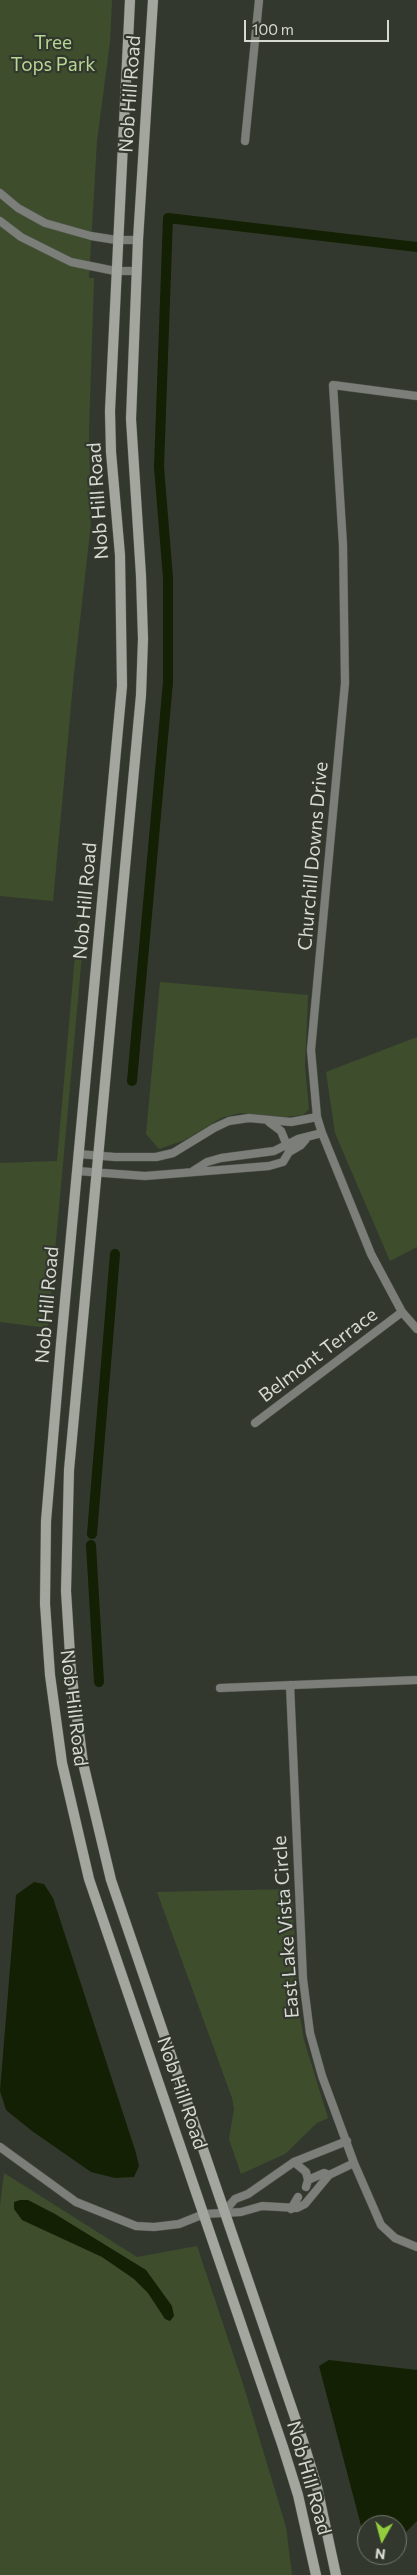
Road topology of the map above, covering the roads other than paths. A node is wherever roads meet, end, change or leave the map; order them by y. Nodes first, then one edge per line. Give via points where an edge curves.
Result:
1 (130, 0) edge
2 (153, 0) edge
3 (259, 0) edge
4 (245, 141) dead end
5 (0, 193) edge
6 (0, 221) edge
7 (116, 240) junction
8 (138, 240) junction
9 (115, 271) junction
10 (138, 271) junction
11 (417, 396) edge
12 (318, 1117) junction
13 (268, 1120) junction
14 (322, 1133) junction
15 (306, 1139) junction
16 (287, 1143) junction
17 (289, 1152) junction
18 (78, 1154) junction
19 (99, 1156) junction
20 (77, 1171) junction
21 (193, 1171) junction
22 (98, 1172) junction
23 (402, 1312) junction
24 (417, 1329) edge
25 (255, 1423) dead end
26 (417, 1680) edge
27 (290, 1686) junction
28 (220, 1688) dead end
29 (347, 2141) junction
30 (0, 2147) edge
31 (294, 2162) junction
32 (354, 2163) junction
33 (329, 2174) junction
34 (298, 2197) dead end
35 (290, 2209) junction
36 (224, 2213) junction
37 (204, 2214) junction
38 (417, 2246) edge
39 (316, 2575) edge
40 (336, 2575) edge

1 - 7 main road, Nob Hill Road
2 - 8 main road, Nob Hill Road
3 - 4 street
5 - 7 street via 45,223
6 - 9 street via 21,237 71,262
7 - 8 street
7 - 9 main road, Nob Hill Road
8 - 10 main road, Nob Hill Road
9 - 10 street
9 - 18 main road, Nob Hill Road via 110,419 120,555 122,686
10 - 19 main road, Nob Hill Road via 131,418 141,576 141,695
11 - 12 street, Churchill Downs Drive via 333,384 343,545 345,683 312,1050
12 - 13 street via 291,1122
12 - 14 street, Churchill Downs Drive
13 - 16 street
13 - 19 street via 229,1121 173,1153 156,1157
14 - 15 street
14 - 23 street, Churchill Downs Drive via 371,1254
15 - 16 street
15 - 17 street
16 - 17 street
16 - 21 street via 274,1151 220,1158
17 - 21 street via 283,1162 269,1166
18 - 19 street
18 - 20 main road, Nob Hill Road
19 - 22 main road, Nob Hill Road
20 - 22 street
20 - 37 main road, Nob Hill Road via 46,1521 45,1604 50,1675 62,1763 90,1879
21 - 22 street via 145,1176
22 - 36 main road, Nob Hill Road via 69,1470 66,1591 75,1714 83,1763 111,1880
23 - 24 street, Churchill Downs Drive
23 - 25 street, Belmont Terrace
26 - 27 street
27 - 28 street
27 - 29 street, East Lake Vista Circle via 303,1980 310,2033 322,2076
29 - 31 street
29 - 32 street, East Lake Vista Circle
30 - 37 street via 76,2202 136,2226 179,2224
31 - 33 street via 306,2172 307,2184
31 - 36 street via 248,2194 235,2199
32 - 33 street
32 - 38 street, East Lake Vista Circle via 381,2224 394,2238
33 - 35 street via 305,2204
34 - 35 street
35 - 36 street via 262,2206
36 - 37 street
36 - 40 main road, Nob Hill Road via 303,2441 317,2487
37 - 39 main road, Nob Hill Road via 298,2495

